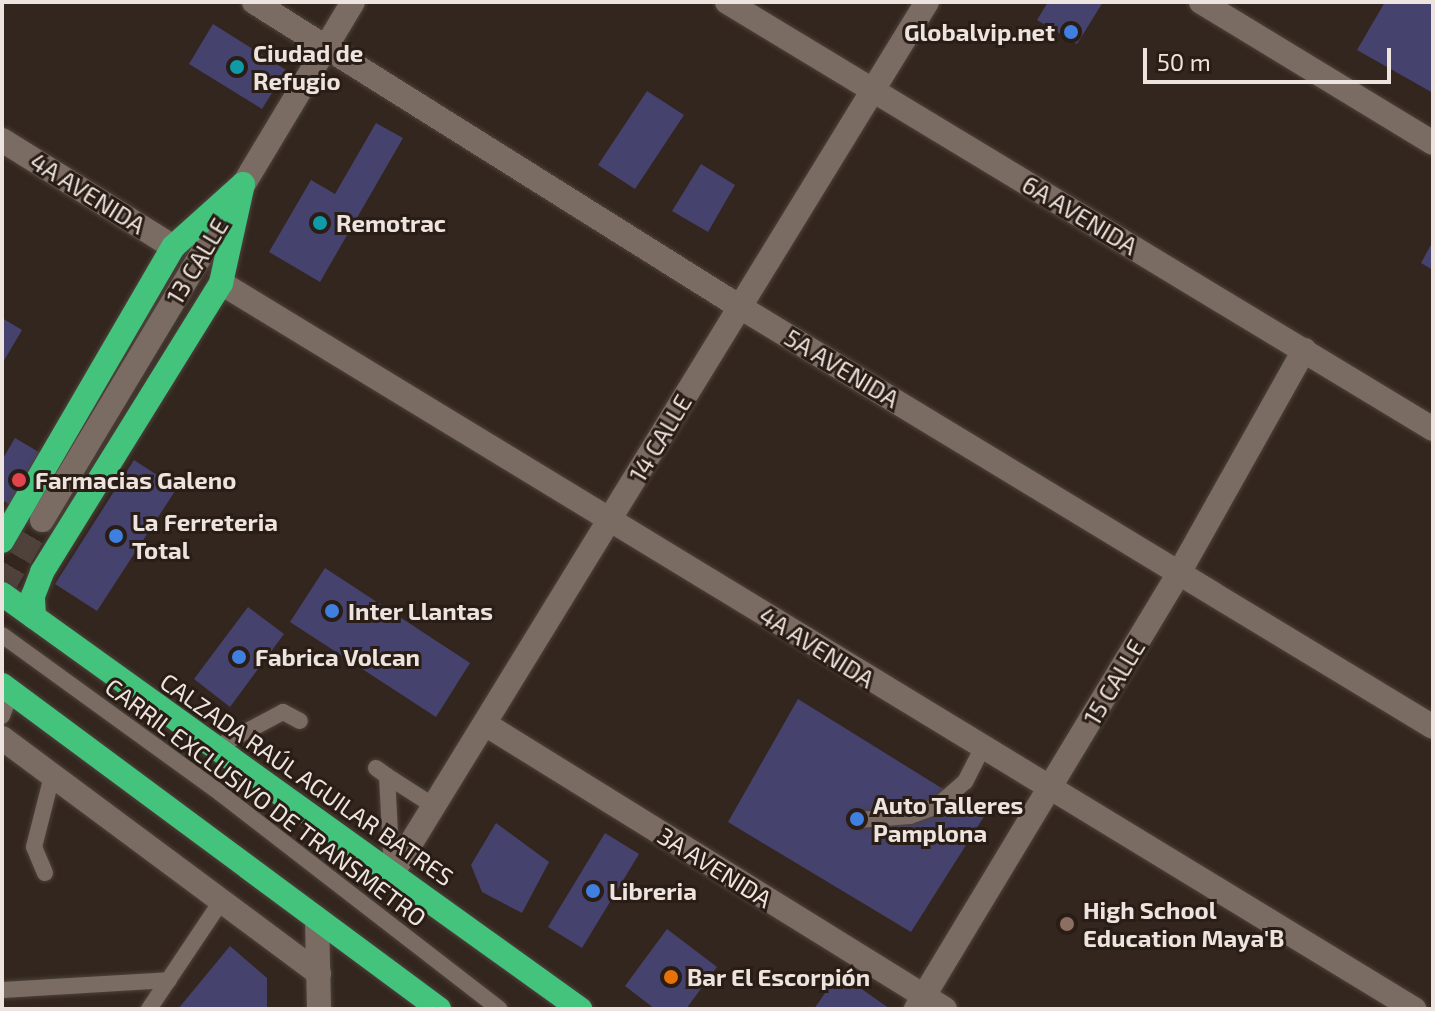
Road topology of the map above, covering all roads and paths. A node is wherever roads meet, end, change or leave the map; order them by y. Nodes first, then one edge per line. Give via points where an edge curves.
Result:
1 (254, 2) edge
2 (353, 2) edge
3 (727, 2) edge
4 (927, 2) edge
5 (1201, 2) edge
6 (326, 47) junction
7 (873, 91) junction
8 (2, 140) edge
9 (1433, 143) edge
10 (243, 184) junction
11 (173, 247) junction
12 (221, 283) junction
13 (740, 307) junction
14 (1304, 350) junction
15 (1433, 429) edge
16 (610, 519) junction
17 (42, 520) tunnel mouth
18 (2, 541) edge
19 (1179, 573) junction
20 (3, 592) edge
21 (34, 617) junction
22 (2, 635) edge
23 (5, 689) edge
24 (2, 716) edge
25 (300, 721) dead end
26 (485, 724) junction
27 (1433, 727) edge
28 (2, 738) edge
29 (215, 748) junction
30 (982, 749) junction
31 (52, 776) junction
32 (1050, 791) junction
33 (434, 806) junction
34 (858, 820) dead end
35 (45, 873) dead end
36 (392, 874) junction
37 (220, 903) junction
38 (317, 919) junction
39 (319, 973) junction
40 (169, 980) junction
41 (2, 990) edge
42 (920, 1002) edge
43 (149, 1009) edge
44 (319, 1009) edge
45 (439, 1009) edge
46 (499, 1009) edge
47 (580, 1009) edge
48 (945, 1009) edge
49 (1414, 1009) edge

1 - 6 street, 5A AVENIDA
2 - 6 street, 13 CALLE
3 - 7 street, 6A AVENIDA
4 - 7 street, 14 CALLE
5 - 9 street
6 - 10 street, 13 CALLE
6 - 13 street, 5A AVENIDA
7 - 13 street, 14 CALLE
7 - 14 street, 6A AVENIDA
8 - 11 street, 4A AVENIDA
10 - 11 highway
10 - 12 highway
10 - 17 street, 13 CALLE
11 - 18 highway
12 - 16 street, 4A AVENIDA
12 - 21 highway via 42,572 33,596
13 - 16 street, 14 CALLE
13 - 19 street, 5A AVENIDA
14 - 15 street, 6A AVENIDA
14 - 19 street, 15 CALLE
16 - 26 street, 14 CALLE
16 - 30 street, 4A AVENIDA
19 - 27 street, 5A AVENIDA
19 - 32 street, 15 CALLE
20 - 21 highway, CALZADA RAÚL AGUILAR BATRES
21 - 29 highway, CALZADA RAÚL AGUILAR BATRES
22 - 46 lane, CARRIL EXCLUSIVO DE TRANSMETRO via 220,793
23 - 24 lane
23 - 38 highway
25 - 29 lane via 283,712
26 - 33 street, 14 CALLE
26 - 42 street, 3A AVENIDA
28 - 31 street
29 - 36 highway, CALZADA RAÚL AGUILAR BATRES
30 - 32 street, 4A AVENIDA
30 - 34 lane via 965,782 937,806 910,816
31 - 35 lane via 34,847
31 - 37 street
32 - 42 street, 15 CALLE
32 - 49 street, 4A AVENIDA
33 - 36 street, 14 CALLE
33 - 36 lane via 382,772
36 - 47 highway, CALZADA RAÚL AGUILAR BATRES
37 - 39 street
37 - 40 lane
38 - 39 street
38 - 45 highway
39 - 44 street
40 - 41 lane
40 - 43 lane
42 - 48 street, 3A AVENIDA

